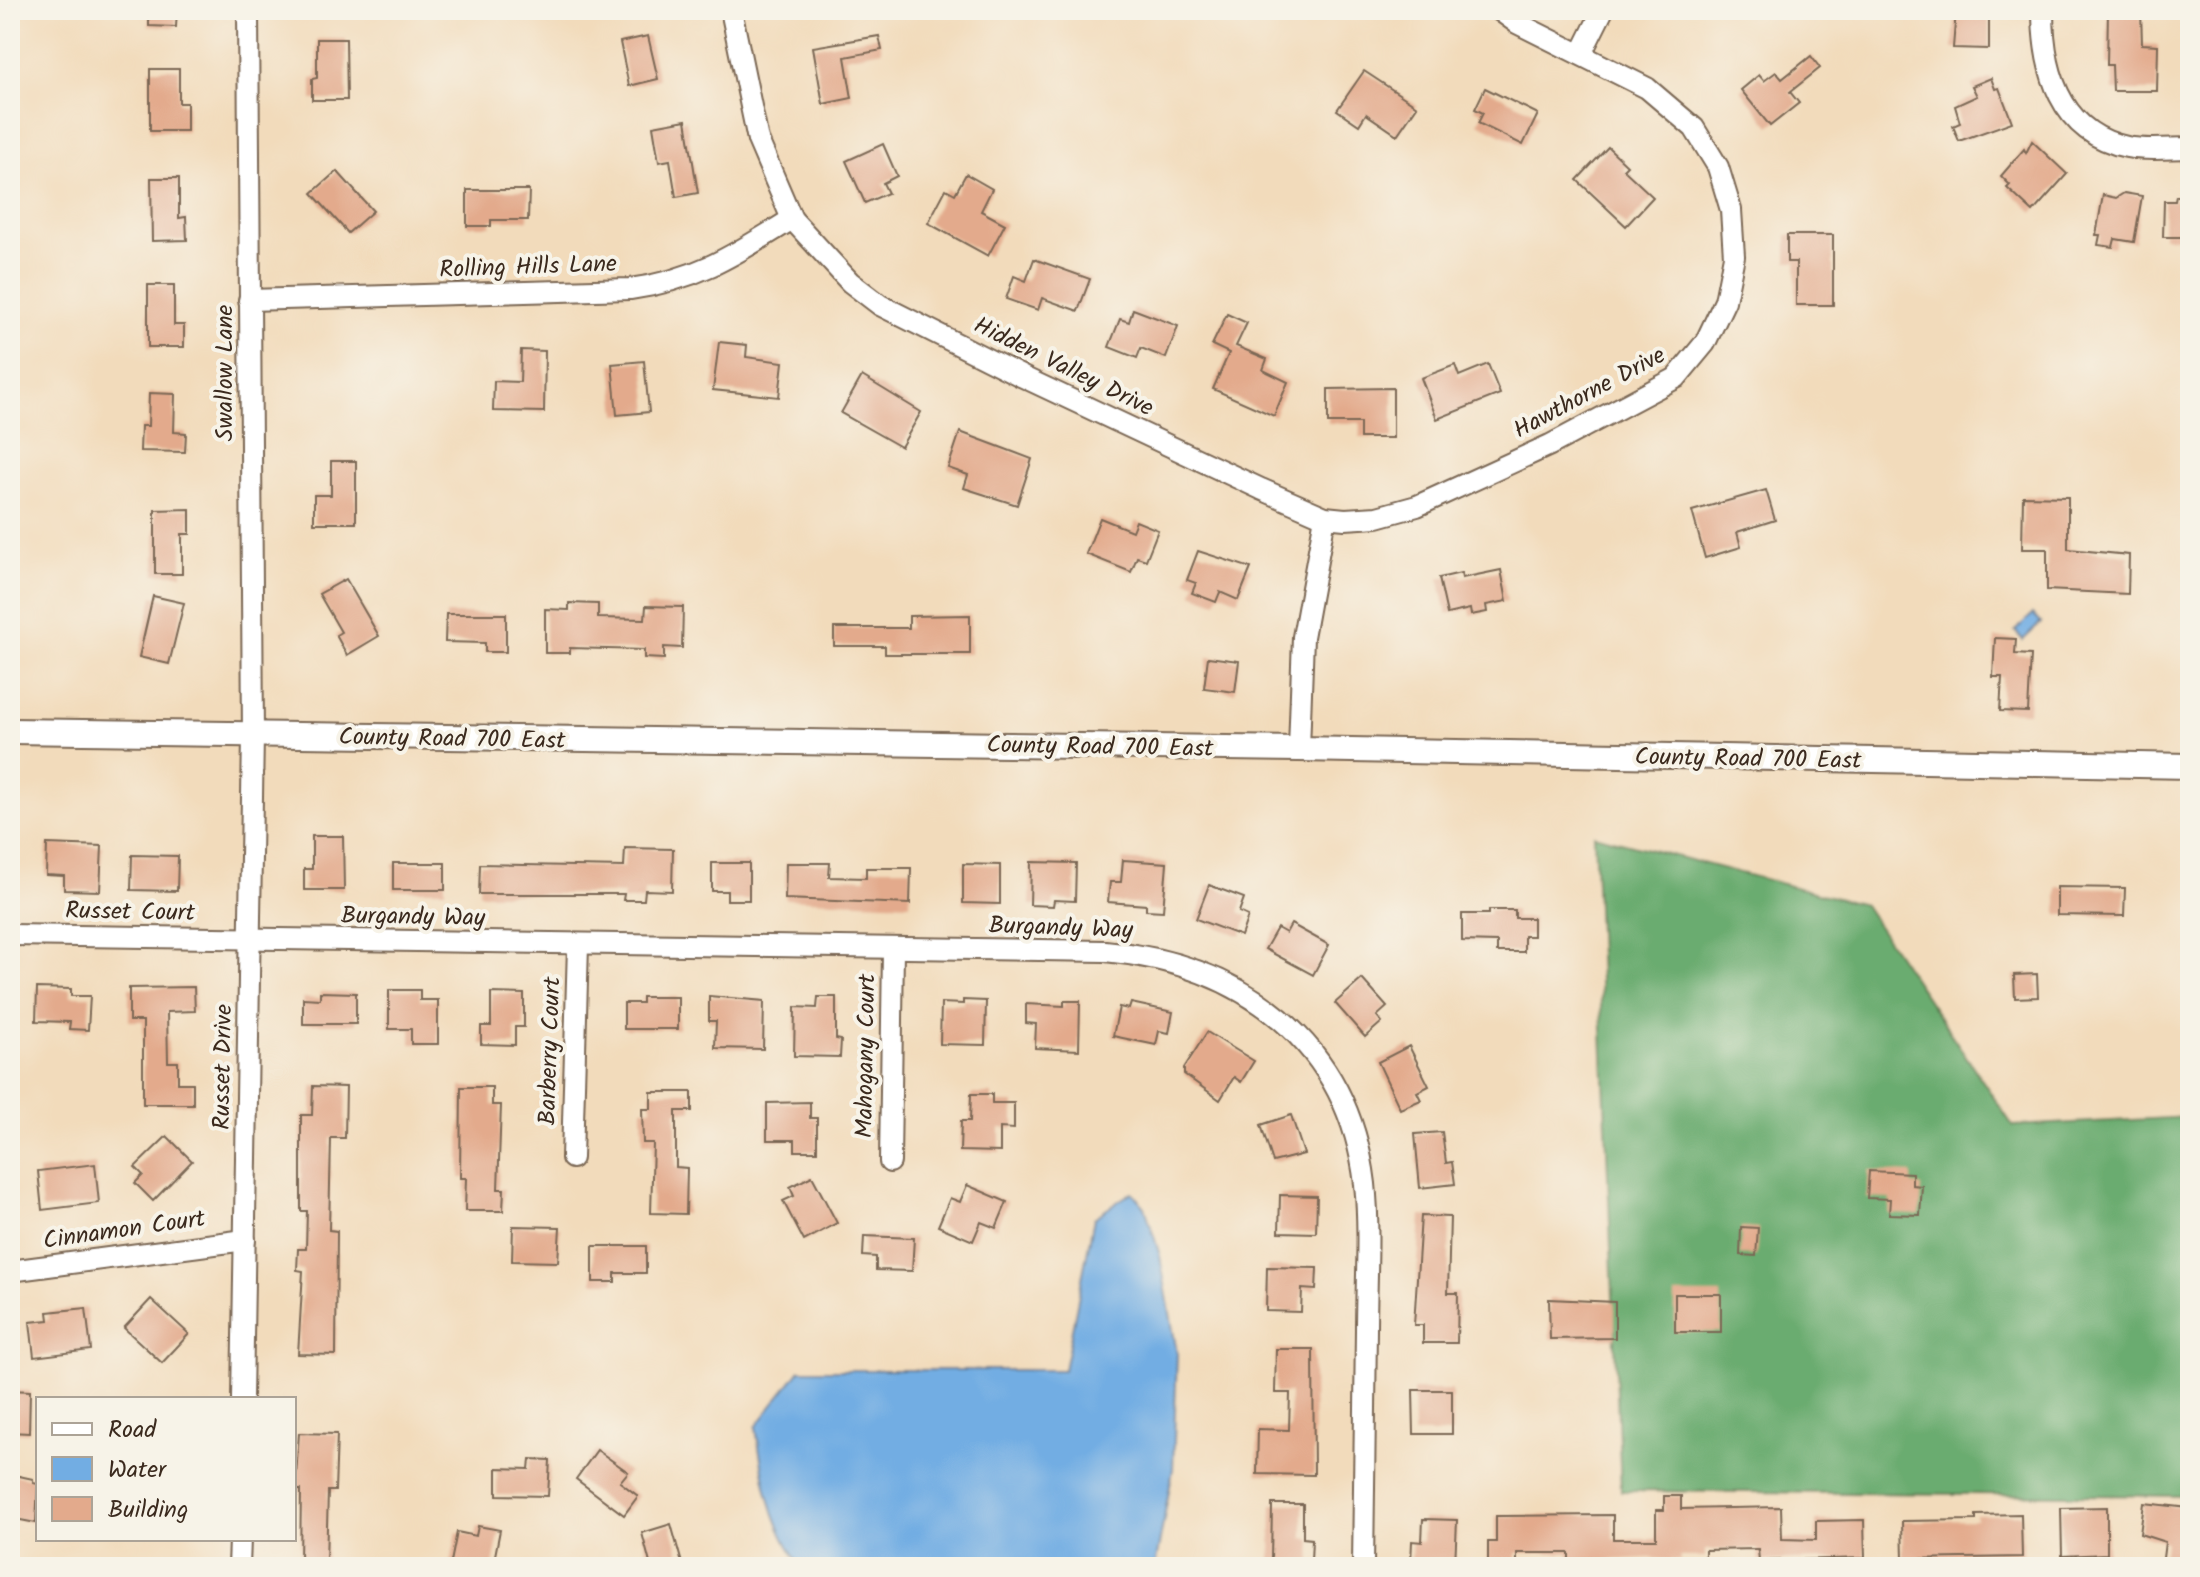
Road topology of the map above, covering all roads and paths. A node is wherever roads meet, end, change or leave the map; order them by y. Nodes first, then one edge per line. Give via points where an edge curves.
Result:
1 (248, 10) edge
2 (731, 10) edge
3 (1499, 10) edge
4 (1603, 10) edge
5 (2043, 10) edge
6 (1581, 54) junction
7 (2190, 148) edge
8 (792, 219) junction
9 (249, 300) junction
10 (1325, 517) junction
11 (10, 731) edge
12 (253, 736) junction
13 (1299, 749) junction
14 (2190, 766) edge
15 (10, 935) edge
16 (250, 938) junction
17 (578, 945) junction
18 (893, 950) junction
19 (572, 1158) dead end
20 (890, 1162) dead end
21 (245, 1240) junction
22 (10, 1271) edge
23 (242, 1397) edge
24 (240, 1541) edge
25 (239, 1567) edge
26 (1363, 1567) edge

1 - 9 street, Swallow Lane
2 - 8 street, Hidden Valley Drive via 758,140
3 - 6 street, Hawthorne Drive
4 - 6 street
5 - 7 street via 2046,67 2057,93 2080,121 2102,138 2125,146
6 - 10 street, Hawthorne Drive via 1661,97 1694,128 1718,167 1734,233 1731,279 1717,322 1676,378 1550,445 1397,513
8 - 9 street, Rolling Hills Lane via 719,264 662,285
8 - 10 street, Hidden Valley Drive via 850,282 880,305
9 - 12 street, Swallow Lane
10 - 13 street via 1303,637
11 - 12 main road, County Road 700 East
12 - 13 main road, County Road 700 East
12 - 16 street, Russet Drive
13 - 14 main road, County Road 700 East
15 - 16 street, Russet Court
16 - 17 street, Burgandy Way
16 - 21 street, Russet Drive
17 - 18 street, Burgandy Way
17 - 19 street, Barberry Court
18 - 20 street, Mahogany Court
18 - 26 street, Burgandy Way via 1153,956 1199,969 1240,989 1309,1050 1348,1111 1365,1183
21 - 22 street, Cinnamon Court
21 - 23 street, Russet Drive
24 - 25 street

